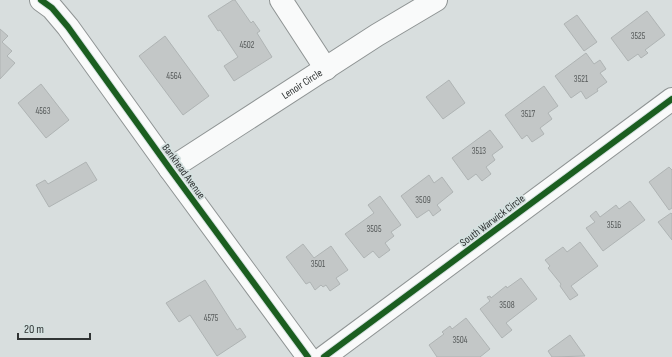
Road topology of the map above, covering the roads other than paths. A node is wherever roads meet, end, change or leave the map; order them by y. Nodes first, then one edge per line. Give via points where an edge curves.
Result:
1 (41, 0) edge
2 (281, 0) edge
3 (436, 0) edge
4 (326, 69) junction
5 (672, 99) edge
6 (170, 169) junction
7 (308, 357) edge
8 (324, 357) edge

1 - 6 street, Bankhead Avenue via 52,8 68,27
2 - 4 street
3 - 4 street, Lenoir Circle
4 - 6 street, Lenoir Circle
5 - 8 street, South Warwick Circle
6 - 7 street, Bankhead Avenue

